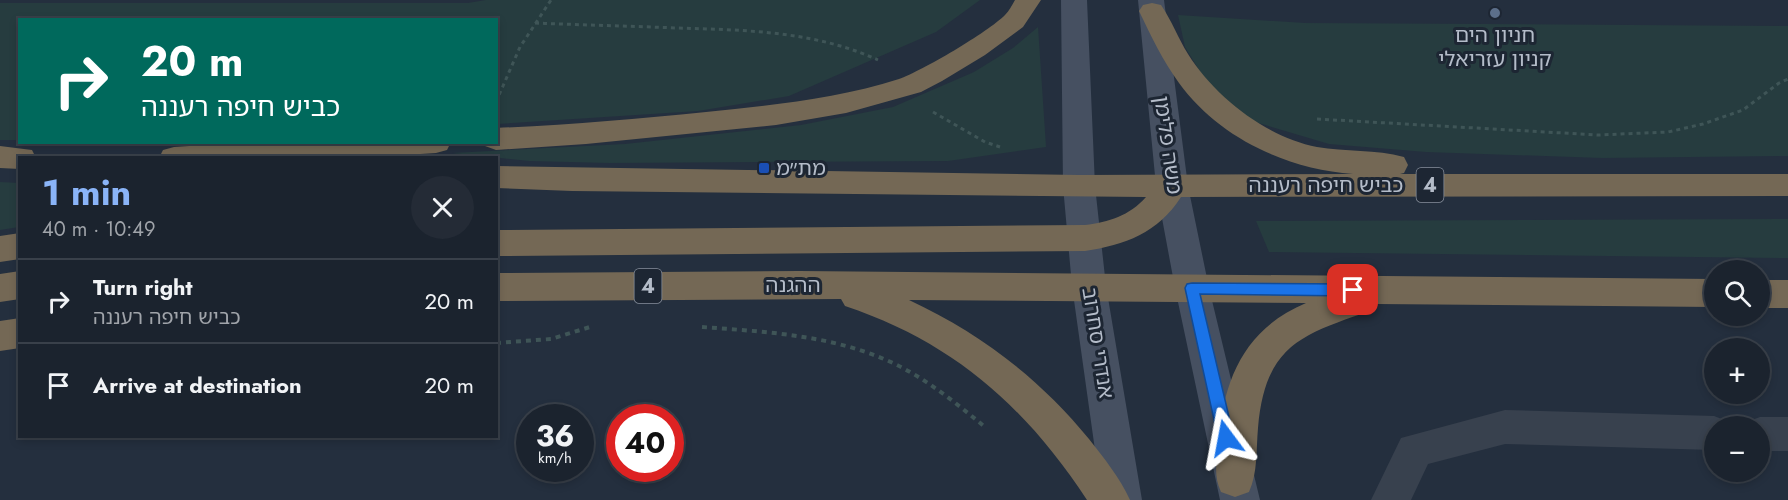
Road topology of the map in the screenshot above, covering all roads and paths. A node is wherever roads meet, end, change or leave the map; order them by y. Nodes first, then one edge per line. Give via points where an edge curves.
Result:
1 (551, 0) edge
2 (1028, 0) edge
3 (1074, 0) edge
4 (1151, 5) edge
5 (536, 23) junction
6 (520, 47) joint
7 (1788, 79) edge
8 (911, 85) junction
9 (498, 97) edge
10 (1308, 118) dead end
11 (498, 139) edge
12 (403, 144) edge
13 (1003, 148) dead end
14 (207, 156) edge
15 (0, 157) edge
16 (18, 158) edge
17 (498, 177) edge
18 (572, 180) junction
19 (1788, 185) edge
20 (1079, 186) junction
21 (1172, 186) junction
22 (1689, 186) junction
23 (498, 187) edge
24 (1085, 238) junction
25 (498, 243) edge
26 (18, 246) edge
27 (0, 249) edge
28 (18, 285) edge
29 (799, 285) junction
30 (1089, 286) junction
31 (498, 287) edge
32 (0, 288) edge
33 (1192, 288) junction
34 (1425, 291) junction
35 (1704, 293) edge
36 (1770, 294) edge
37 (1788, 294) edge
38 (600, 324) dead end
39 (694, 326) dead end
40 (18, 333) edge
41 (0, 336) edge
42 (498, 343) edge
43 (985, 427) dead end
44 (1704, 433) edge
45 (1770, 434) edge
46 (1788, 434) edge
47 (1237, 489) edge
48 (1110, 500) edge
49 (1122, 500) edge
50 (1390, 500) edge

1 - 5 path
2 - 8 highway via 1014,21 975,49
3 - 20 main road
4 - 21 main road, משה פלימן
4 - 22 highway via 1178,60 1203,92 1226,113 1281,146 1333,161
5 - 6 path
5 - 8 path via 794,35 850,46 887,64
6 - 9 path
7 - 10 path via 1743,110 1668,132 1586,134
8 - 11 highway via 846,103 776,115
8 - 13 path via 936,115
12 - 14 highway
15 - 16 highway
17 - 18 highway, 4
18 - 20 highway, 4
18 - 23 highway
19 - 22 highway, כביש חיפה רעננה / 4
20 - 21 highway, כביש חיפה רעננה / 4
20 - 24 main road, אנדרי סחרוב
21 - 22 highway, כביש חיפה רעננה / 4
21 - 24 highway via 1162,202 1134,226 1111,235
21 - 33 main road, משה פלימן
24 - 25 highway
24 - 30 main road, אנדרי סחרוב
26 - 27 highway
28 - 32 highway
29 - 30 highway, ההגנה / 4
29 - 31 highway, ההגנה / 4
29 - 48 highway via 897,308 985,361 1065,437
30 - 33 highway, 4
30 - 49 main road, אנדרי סחרוב
33 - 34 highway, 4
33 - 47 main road
34 - 35 highway, 4
34 - 47 highway via 1334,306 1300,320 1264,352 1248,383 1241,420
36 - 37 highway
38 - 42 path via 551,339
39 - 43 path via 764,332 847,346 894,364 943,393
40 - 41 highway
44 - 50 street via 1504,427 1415,450
45 - 46 street

